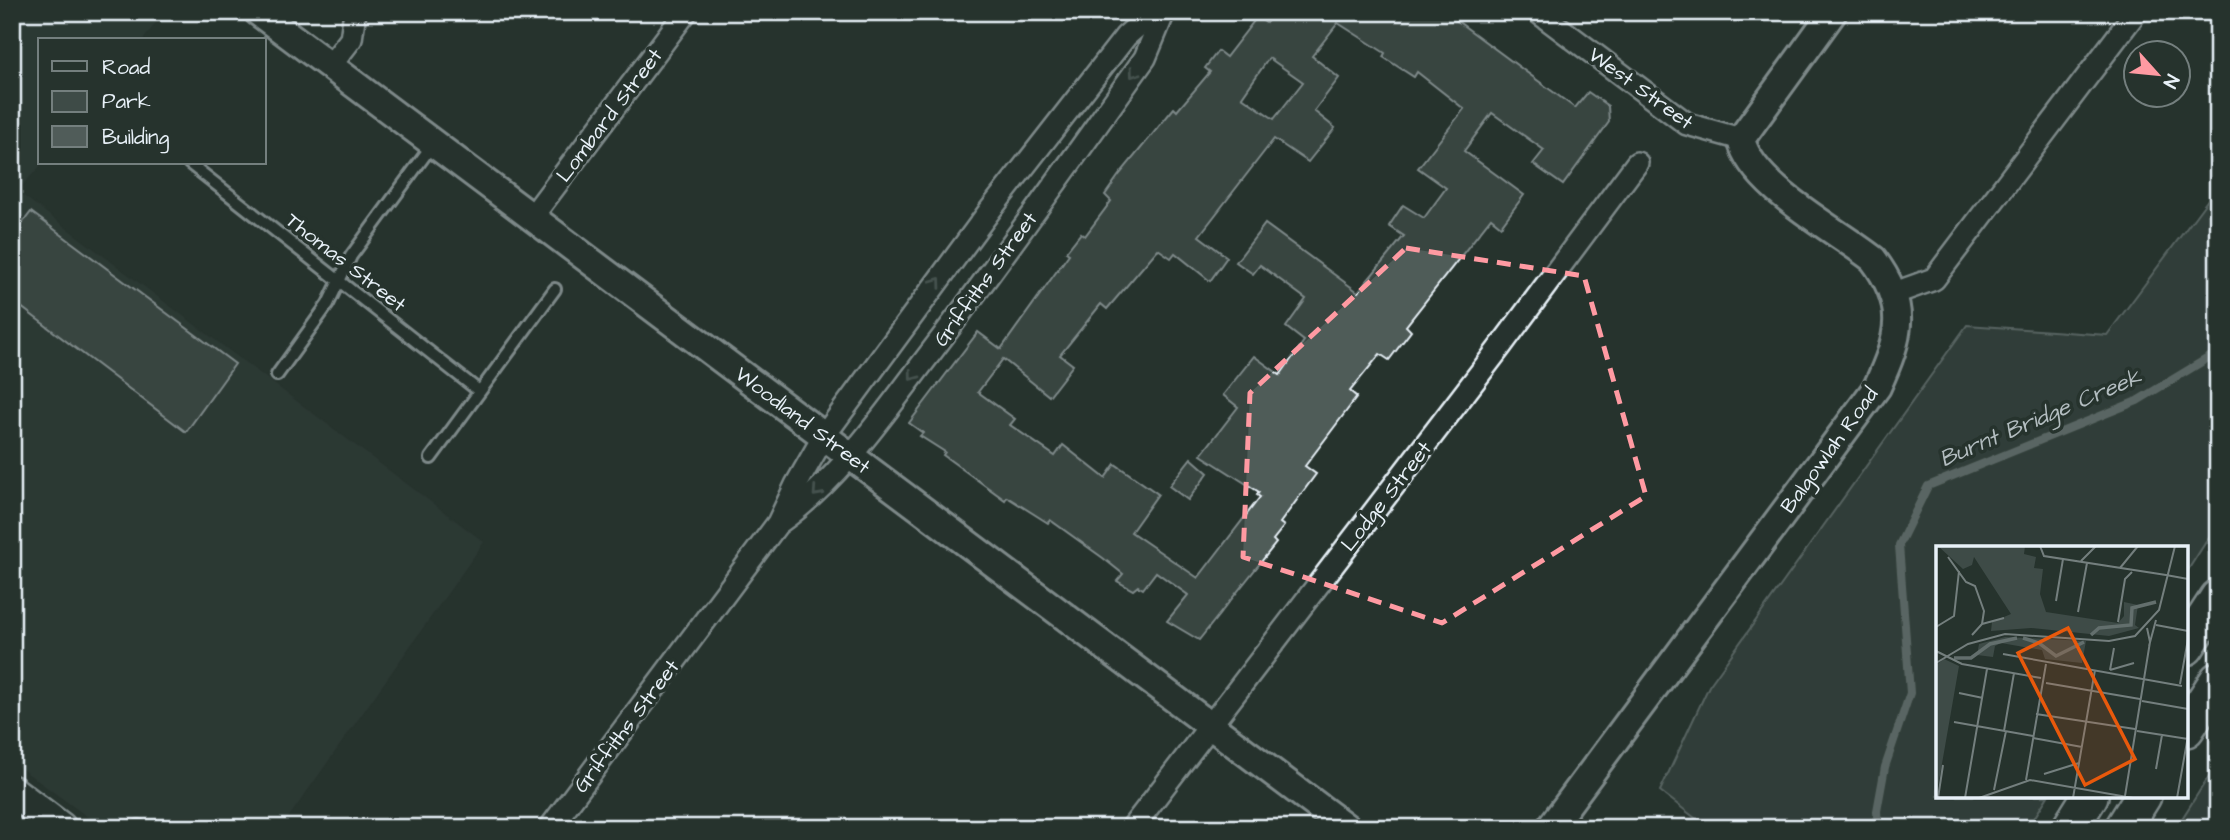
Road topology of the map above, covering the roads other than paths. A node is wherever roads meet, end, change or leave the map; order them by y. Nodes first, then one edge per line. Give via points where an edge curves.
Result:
1 (258, 12) edge
2 (355, 12) edge
3 (686, 12) edge
4 (1154, 12) edge
5 (1164, 12) edge
6 (1538, 12) edge
7 (1833, 12) edge
8 (2136, 12) edge
9 (330, 66) junction
10 (1741, 139) junction
11 (433, 144) junction
12 (1637, 163) dead end
13 (191, 164) edge
14 (531, 218) junction
15 (339, 282) junction
16 (555, 289) dead end
17 (1895, 293) junction
18 (277, 375) dead end
19 (479, 391) junction
20 (824, 436) junction
21 (849, 454) junction
22 (431, 458) dead end
23 (778, 523) junction
24 (2218, 598) edge
25 (2188, 644) edge
26 (2218, 680) edge
27 (1211, 724) junction
28 (2188, 726) edge
29 (12, 791) edge
30 (2089, 798) edge
31 (2142, 798) edge
32 (61, 828) edge
33 (550, 828) edge
34 (1132, 828) edge
35 (1348, 828) edge
36 (1550, 828) edge
37 (2070, 828) edge
38 (2123, 828) edge

1 - 9 street, Woodland Street
2 - 9 street via 351,39
3 - 14 street, Lombard Street
20 -> 4 street, Griffiths Street via 1050,133 1126,36
5 -> 21 street, Griffiths Street via 1145,58 968,304
6 - 10 street, West Street via 1686,124
7 - 10 street
8 - 17 street via 1934,278
9 - 11 street, Woodland Street
10 - 17 street via 1753,169 1874,259
11 - 14 street, Woodland Street
11 - 15 lane via 351,257
12 - 27 street, Lodge Street
13 - 15 lane, Thomas Street
14 - 20 street, Woodland Street
15 - 18 lane
15 - 19 lane, Thomas Street
16 - 19 lane
17 - 36 street, Balgowlah Road via 1894,349 1877,387
19 - 22 lane
20 - 21 street, Woodland Street
20 - 23 street, Griffiths Street
21 -> 23 street, Griffiths Street via 812,499
21 - 27 street, Woodland Street
23 - 33 street, Griffiths Street
24 - 25 highway
26 - 28 highway
27 - 34 street, Lodge Street
27 - 35 street, Woodland Street
29 - 32 main road
30 - 37 highway
31 - 38 highway

